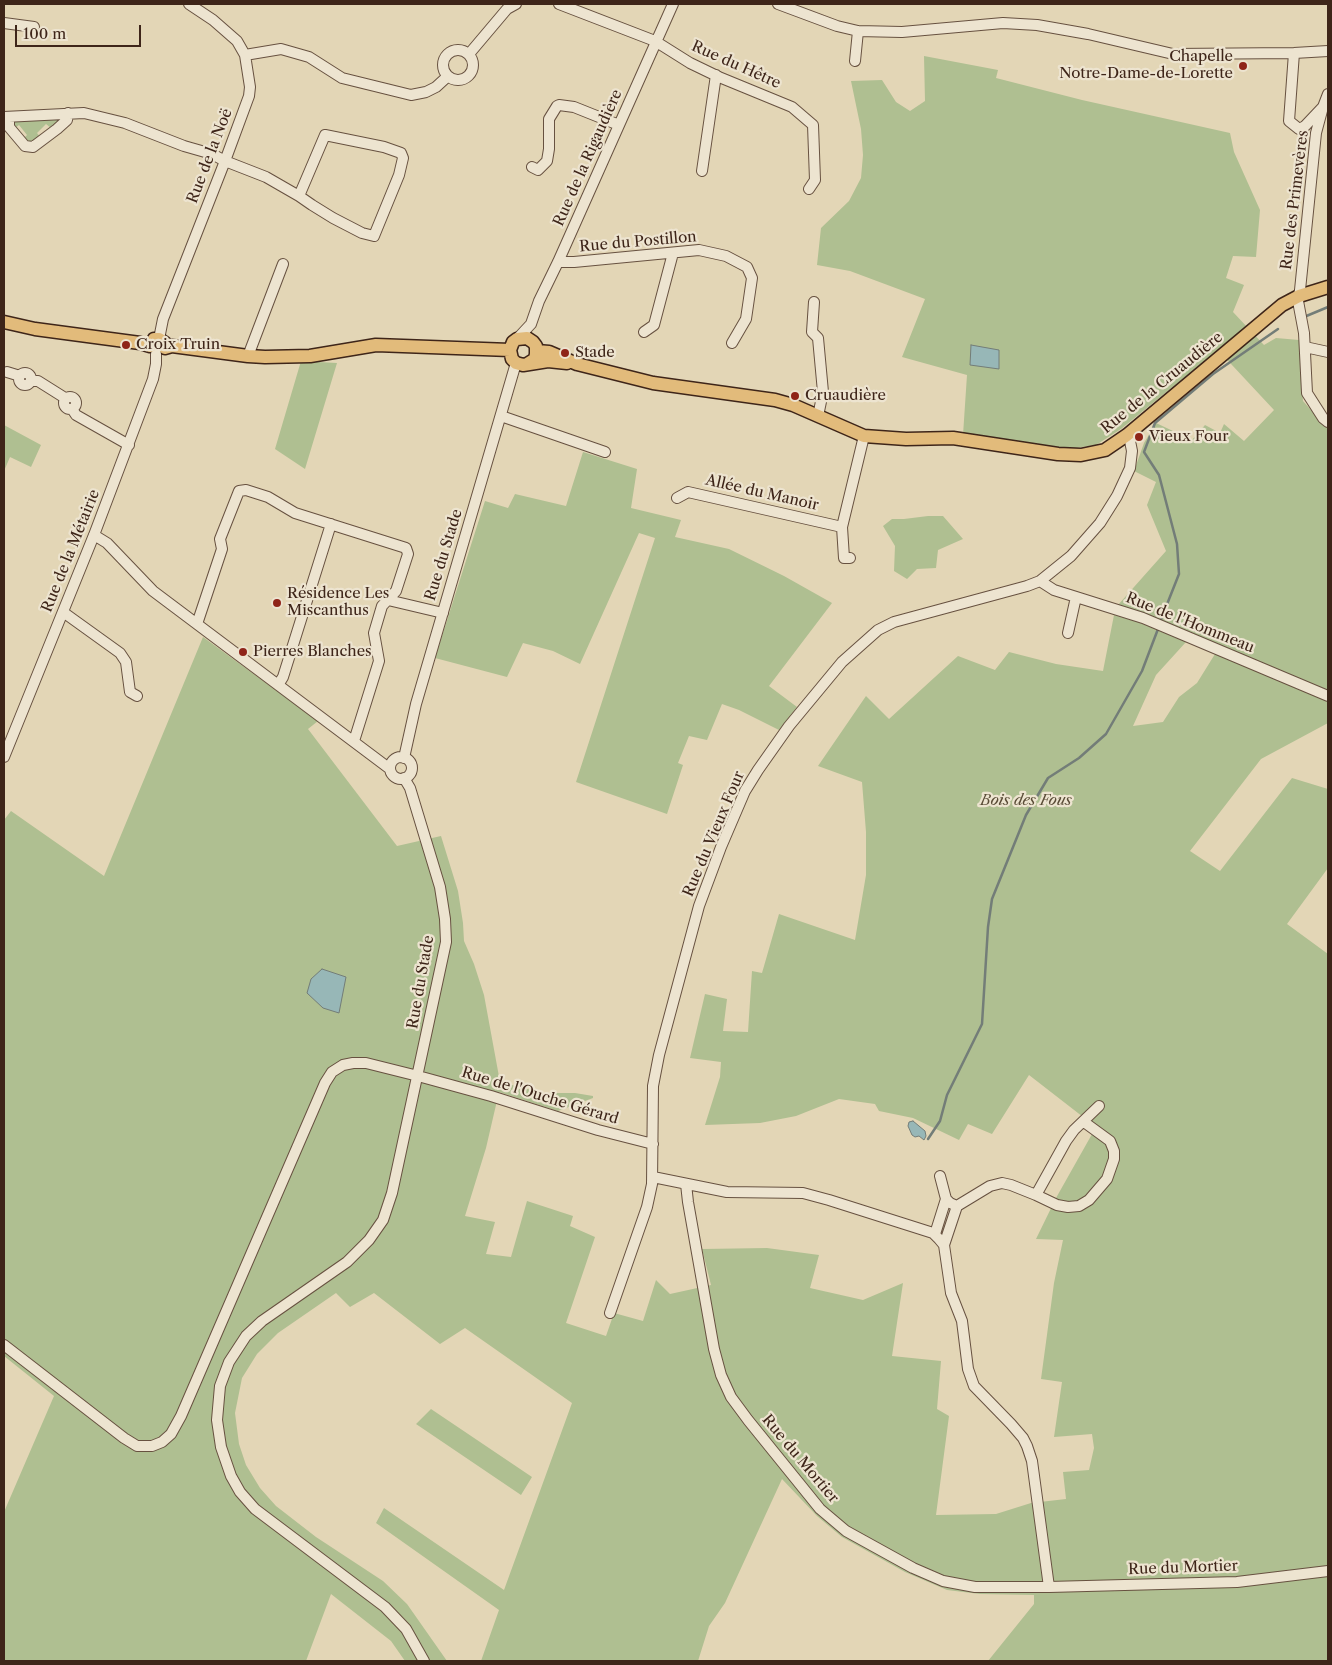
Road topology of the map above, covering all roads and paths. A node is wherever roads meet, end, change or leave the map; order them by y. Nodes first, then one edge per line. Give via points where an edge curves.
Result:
1 (189, 4) edge
2 (516, 4) edge
3 (559, 4) edge
4 (673, 4) edge
5 (778, 4) edge
6 (4, 23) edge
7 (34, 27) dead end
8 (858, 31) junction
9 (655, 42) junction
10 (1328, 52) edge
11 (1294, 53) junction
12 (469, 54) junction
13 (245, 55) junction
14 (855, 60) dead end
15 (716, 75) junction
16 (448, 76) junction
17 (1328, 94) edge
18 (1324, 107) junction
19 (68, 113) junction
20 (6, 117) edge
21 (619, 125) junction
22 (225, 161) junction
23 (532, 167) dead end
24 (702, 171) dead end
25 (809, 189) dead end
26 (300, 196) junction
27 (673, 253) junction
28 (558, 262) junction
29 (283, 264) dead end
30 (1328, 287) edge
31 (1298, 296) junction
32 (814, 302) dead end
33 (4, 322) edge
34 (530, 324) junction
35 (644, 332) dead end
36 (732, 343) dead end
37 (513, 345) junction
38 (157, 346) junction
39 (534, 346) junction
40 (1305, 347) junction
41 (1328, 352) edge
42 (248, 356) junction
43 (522, 363) junction
44 (576, 364) junction
45 (7, 372) dead end
46 (500, 416) junction
47 (818, 416) junction
48 (1328, 422) edge
49 (1127, 435) junction
50 (864, 436) junction
51 (129, 444) junction
52 (605, 452) dead end
53 (677, 498) dead end
54 (332, 524) junction
55 (842, 526) junction
56 (94, 536) junction
57 (850, 558) dead end
58 (1040, 581) junction
59 (1076, 597) junction
60 (388, 600) junction
61 (63, 612) junction
62 (443, 612) junction
63 (197, 624) junction
64 (1068, 633) dead end
65 (278, 685) junction
66 (137, 696) dead end
67 (1328, 696) edge
68 (354, 741) junction
69 (4, 756) edge
70 (404, 758) junction
71 (390, 769) junction
72 (404, 778) junction
73 (418, 1076) junction
74 (1099, 1106) dead end
75 (1084, 1122) junction
76 (653, 1144) junction
77 (940, 1176) dead end
78 (653, 1177) junction
79 (686, 1184) junction
80 (1036, 1194) junction
81 (946, 1199) junction
82 (957, 1206) junction
83 (934, 1234) junction
84 (944, 1245) junction
85 (610, 1313) dead end
86 (4, 1345) edge
87 (1328, 1571) edge
88 (1049, 1587) junction
89 (424, 1661) edge

1 - 13 street, Rue de la Noë via 213,20 237,42
2 - 12 street via 507,9
3 - 9 street, Rue du Hêtre
4 - 9 street, Rue de la Rigaudière
5 - 8 street
6 - 7 street
8 - 11 street via 902,32 1003,23 1071,31 1173,54
8 - 14 street
9 - 15 street, Rue du Hêtre
9 - 21 street, Rue de la Rigaudière
10 - 11 street
11 - 18 street via 1289,121 1299,129
12 - 16 street via 473,63 471,73 457,80
12 - 16 street via 460,50 447,54 443,68
13 - 16 street via 280,49 309,57 342,78 411,95 436,87
13 - 22 street, Rue de la Noë via 250,80 249,96
15 - 24 street
15 - 25 street, Rue du Hêtre via 792,107 813,125 815,180
17 - 18 street, Rue des Primevères
18 - 31 street, Rue des Primevères via 1316,133
19 - 20 street
19 - 20 street via 67,120 33,147 25,146 9,127
19 - 22 street via 125,123
21 - 23 street via 559,104 549,119 547,161 538,170
21 - 28 street, Rue de la Rigaudière
22 - 26 street via 266,176
22 - 38 street, Rue de la Noë via 163,319
26 - 26 street via 325,135 384,147 401,153 403,158 374,236 333,218
27 - 28 street, Rue du Postillon
27 - 35 street via 654,325
27 - 36 street, Rue du Postillon via 698,250 726,256 747,267 752,278 746,319
28 - 34 street, Rue de la Rigaudière
29 - 42 street
30 - 31 main road, Rue de la Cruaudière
31 - 40 street, Rue des Primevères
31 - 49 main road, Rue de la Cruaudière via 1264,319
32 - 47 street via 812,332 818,338 823,392
33 - 38 main road
34 - 37 street, Rue de la Rigaudière
34 - 39 street, Rue de la Rigaudière
37 - 39 main road via 522,338
37 - 42 main road via 376,345 310,356
37 - 43 main road via 512,359
38 - 42 main road
38 - 51 street, Rue de la Métairie via 153,379
39 - 43 main road via 534,358
39 - 44 main road, Rue de la Cruaudière
40 - 41 street
40 - 48 street, Rue des Primevères via 1307,393
43 - 44 main road
43 - 46 street, Rue du Stade
44 - 47 main road, Rue de la Cruaudière via 653,384 775,400
45 - 51 street via 20,376 23,385 32,380 38,381 65,398 66,409 72,409 76,415
46 - 52 street
46 - 62 street, Rue du Stade
47 - 50 main road, Rue de la Cruaudière
49 - 50 main road, Rue de la Cruaudière via 1105,450 1081,456 953,438
49 - 58 street, Rue du Vieux Four via 1132,451 1130,468 1117,496 1100,523 1071,556
50 - 55 street
51 - 56 street, Rue de la Métairie
53 - 55 street, Allée du Manoir via 688,492
54 - 60 street via 406,548 408,554 396,591
54 - 63 street via 295,513 268,497 239,491 220,539 222,549
54 - 65 street
55 - 57 street via 844,558
56 - 61 street, Rue de la Métairie
56 - 63 street via 107,543 153,591
58 - 59 street, Rue de l'Hommeau via 1054,590
58 - 76 street, Rue du Vieux Four via 894,622 878,630 842,662 789,726 758,770 745,791 699,906 653,1086
59 - 64 street
59 - 67 street, Rue de l'Hommeau via 1143,618
60 - 62 street
60 - 68 street via 382,606 374,633 379,661
61 - 66 street via 120,653 126,662 130,692
61 - 69 street, Rue de la Métairie
62 - 70 street, Rue du Stade
63 - 65 street
65 - 68 street
68 - 71 street
70 - 71 street via 394,759
70 - 72 street via 411,768 410,774
71 - 72 street via 395,777
72 - 73 street, Rue du Stade via 410,788 440,887 445,919 446,942
73 - 76 street, Rue de l'Ouche Gérard
73 - 86 street, Rue de l'Ouche Gérard via 366,1063 353,1063 332,1072 181,1416 171,1434 162,1442 137,1446
73 - 89 street, Rue du Stade via 383,1220 347,1262 246,1336 220,1386 217,1420 221,1447 240,1492 255,1509 385,1607 406,1629
74 - 75 street
75 - 80 street via 1066,1141
75 - 80 street via 1110,1141 1114,1159 1107,1179 1089,1200 1079,1206 1057,1205
76 - 78 street, Rue du Vieux Four
77 - 81 street
78 - 79 street
78 - 85 street, Rue du Vieux Four via 647,1207
79 - 83 street via 727,1192 803,1193
79 - 88 street, Rue du Mortier via 721,1375 731,1397 820,1510 875,1548 943,1581 976,1587
80 - 82 street via 1002,1183 990,1186
81 - 82 street
81 - 83 street
82 - 84 street
83 - 84 street
84 - 88 street via 951,1293 962,1321 968,1369 974,1386 1028,1446
87 - 88 street, Rue du Mortier via 1237,1582

